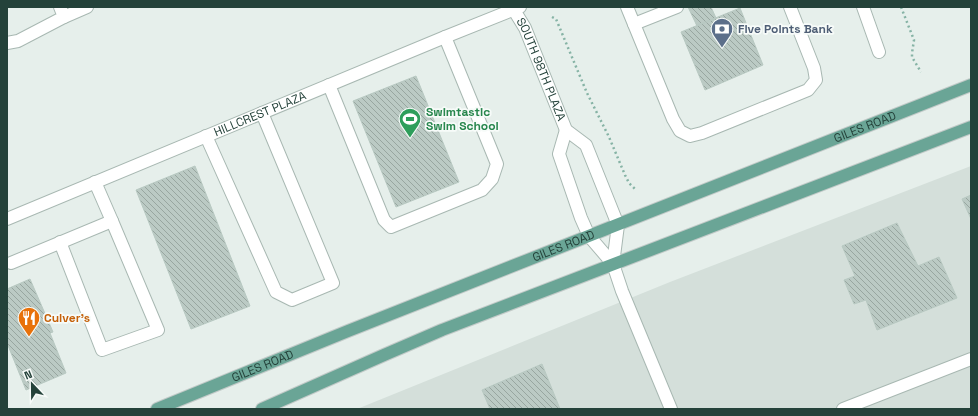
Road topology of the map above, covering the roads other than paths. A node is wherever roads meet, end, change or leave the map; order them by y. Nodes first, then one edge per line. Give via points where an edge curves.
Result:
1 (87, 7) edge
2 (627, 7) edge
3 (677, 7) edge
4 (790, 7) edge
5 (863, 7) edge
6 (515, 8) edge
7 (62, 12) edge
8 (634, 24) junction
9 (445, 37) junction
10 (7, 43) edge
11 (879, 52) dead end
12 (329, 85) junction
13 (971, 85) edge
14 (262, 113) junction
15 (971, 128) edge
16 (566, 130) junction
17 (206, 136) junction
18 (95, 182) junction
19 (7, 219) edge
20 (112, 221) junction
21 (618, 225) junction
22 (589, 236) junction
23 (60, 242) junction
24 (11, 262) dead end
25 (613, 264) junction
26 (971, 359) edge
27 (157, 409) edge
28 (262, 409) edge
29 (671, 409) edge
30 (843, 409) edge

1 - 7 street
2 - 8 street
3 - 8 street
4 - 8 street via 814,68 816,80 808,90 690,136 680,131 673,119
5 - 11 street
6 - 9 street, HILLCREST PLAZA
6 - 16 street, SOUTH 98TH PLAZA
7 - 10 street via 18,41
9 - 12 street, HILLCREST PLAZA
9 - 12 street via 497,164 492,179 482,190 391,227 384,220
12 - 14 street, HILLCREST PLAZA
13 - 21 main road, GILES ROAD
14 - 17 street, HILLCREST PLAZA
14 - 17 street via 333,283 292,300 276,292
15 - 25 main road
16 - 21 street, SOUTH 98TH PLAZA via 586,145
16 - 22 street, SOUTH 98TH PLAZA via 559,154
17 - 18 street, HILLCREST PLAZA
18 - 19 street, HILLCREST PLAZA
18 - 20 street
20 - 23 street
20 - 23 street via 158,330 102,350
21 - 22 main road, GILES ROAD
21 - 25 street, SOUTH 98TH PLAZA
22 - 25 street, SOUTH 98TH PLAZA
22 - 27 main road, GILES ROAD
23 - 24 street
25 - 28 main road via 442,330
25 - 29 street
26 - 30 street

